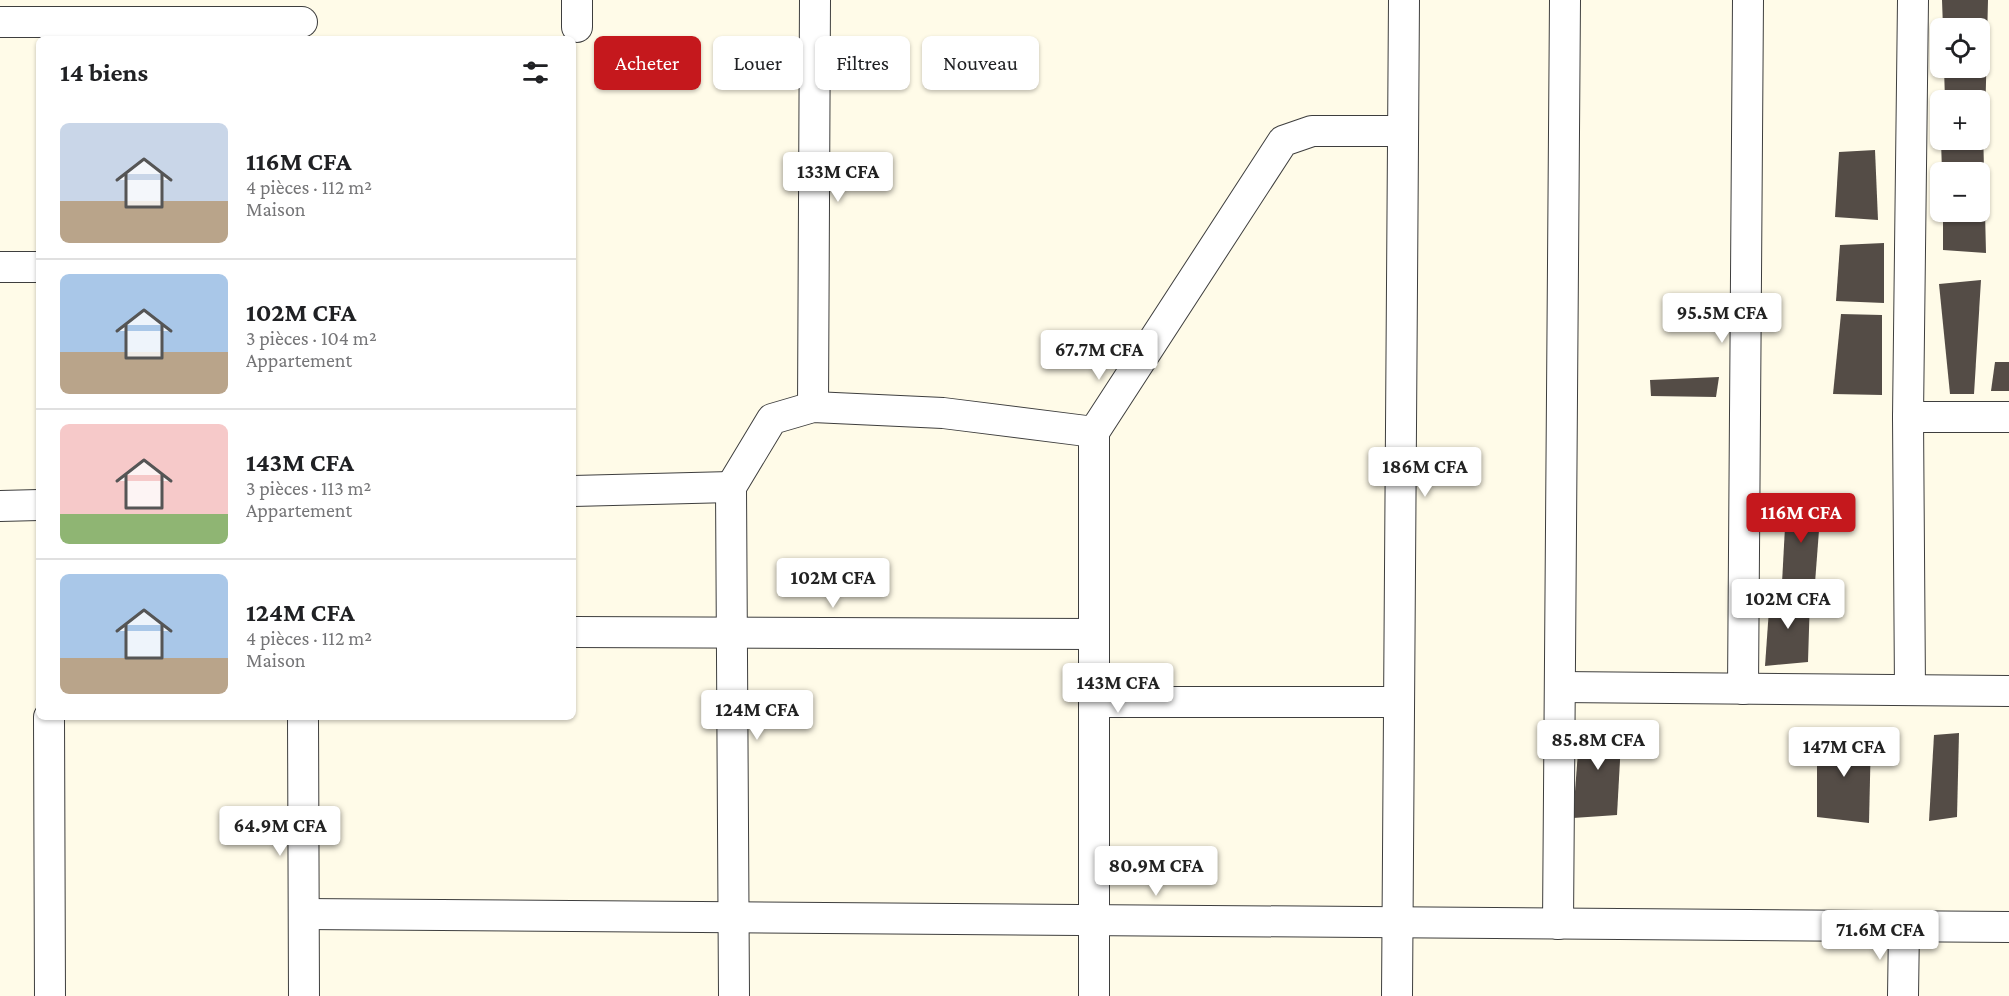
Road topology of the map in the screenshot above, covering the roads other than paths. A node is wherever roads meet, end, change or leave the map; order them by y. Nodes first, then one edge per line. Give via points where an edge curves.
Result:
1 (815, 0) edge
2 (1404, 0) edge
3 (1565, 0) edge
4 (1748, 0) edge
5 (1913, 0) edge
6 (98, 11) edge
7 (302, 20) edge
8 (0, 22) edge
9 (1403, 131) junction
10 (0, 267) edge
11 (36, 267) edge
12 (813, 406) junction
13 (1908, 417) junction
14 (2009, 417) edge
15 (1094, 432) junction
16 (731, 487) junction
17 (576, 490) edge
18 (36, 505) edge
19 (0, 506) edge
20 (576, 632) edge
21 (733, 633) junction
22 (1094, 634) junction
23 (1560, 687) junction
24 (1743, 689) junction
25 (1910, 690) junction
26 (2009, 691) edge
27 (1094, 702) junction
28 (1399, 702) junction
29 (49, 720) edge
30 (303, 720) edge
31 (303, 914) junction
32 (734, 917) junction
33 (1094, 920) junction
34 (1397, 922) junction
35 (1558, 924) junction
36 (1904, 927) junction
37 (2009, 927) edge
38 (50, 996) edge
39 (304, 996) edge
40 (735, 996) edge
41 (1094, 996) edge
42 (1397, 996) edge
43 (1903, 996) edge

1 - 12 street
2 - 9 street
3 - 23 street
4 - 24 street
5 - 13 street
6 - 7 street
6 - 8 street
9 - 15 street via 1312,131 1283,141
9 - 28 street
10 - 11 street
12 - 15 street via 943,413
12 - 16 street via 772,419
13 - 14 street
13 - 25 street
15 - 22 street
16 - 17 street
16 - 21 street
18 - 19 street
20 - 21 street
21 - 22 street
21 - 32 street
22 - 27 street
23 - 24 street
23 - 35 street
24 - 25 street
25 - 26 street
27 - 28 street
27 - 33 street
28 - 34 street
29 - 38 street
30 - 31 street
31 - 32 street
31 - 39 street
32 - 33 street
32 - 40 street
33 - 34 street
33 - 41 street
34 - 35 street
34 - 42 street
35 - 36 street
36 - 37 street
36 - 43 street

